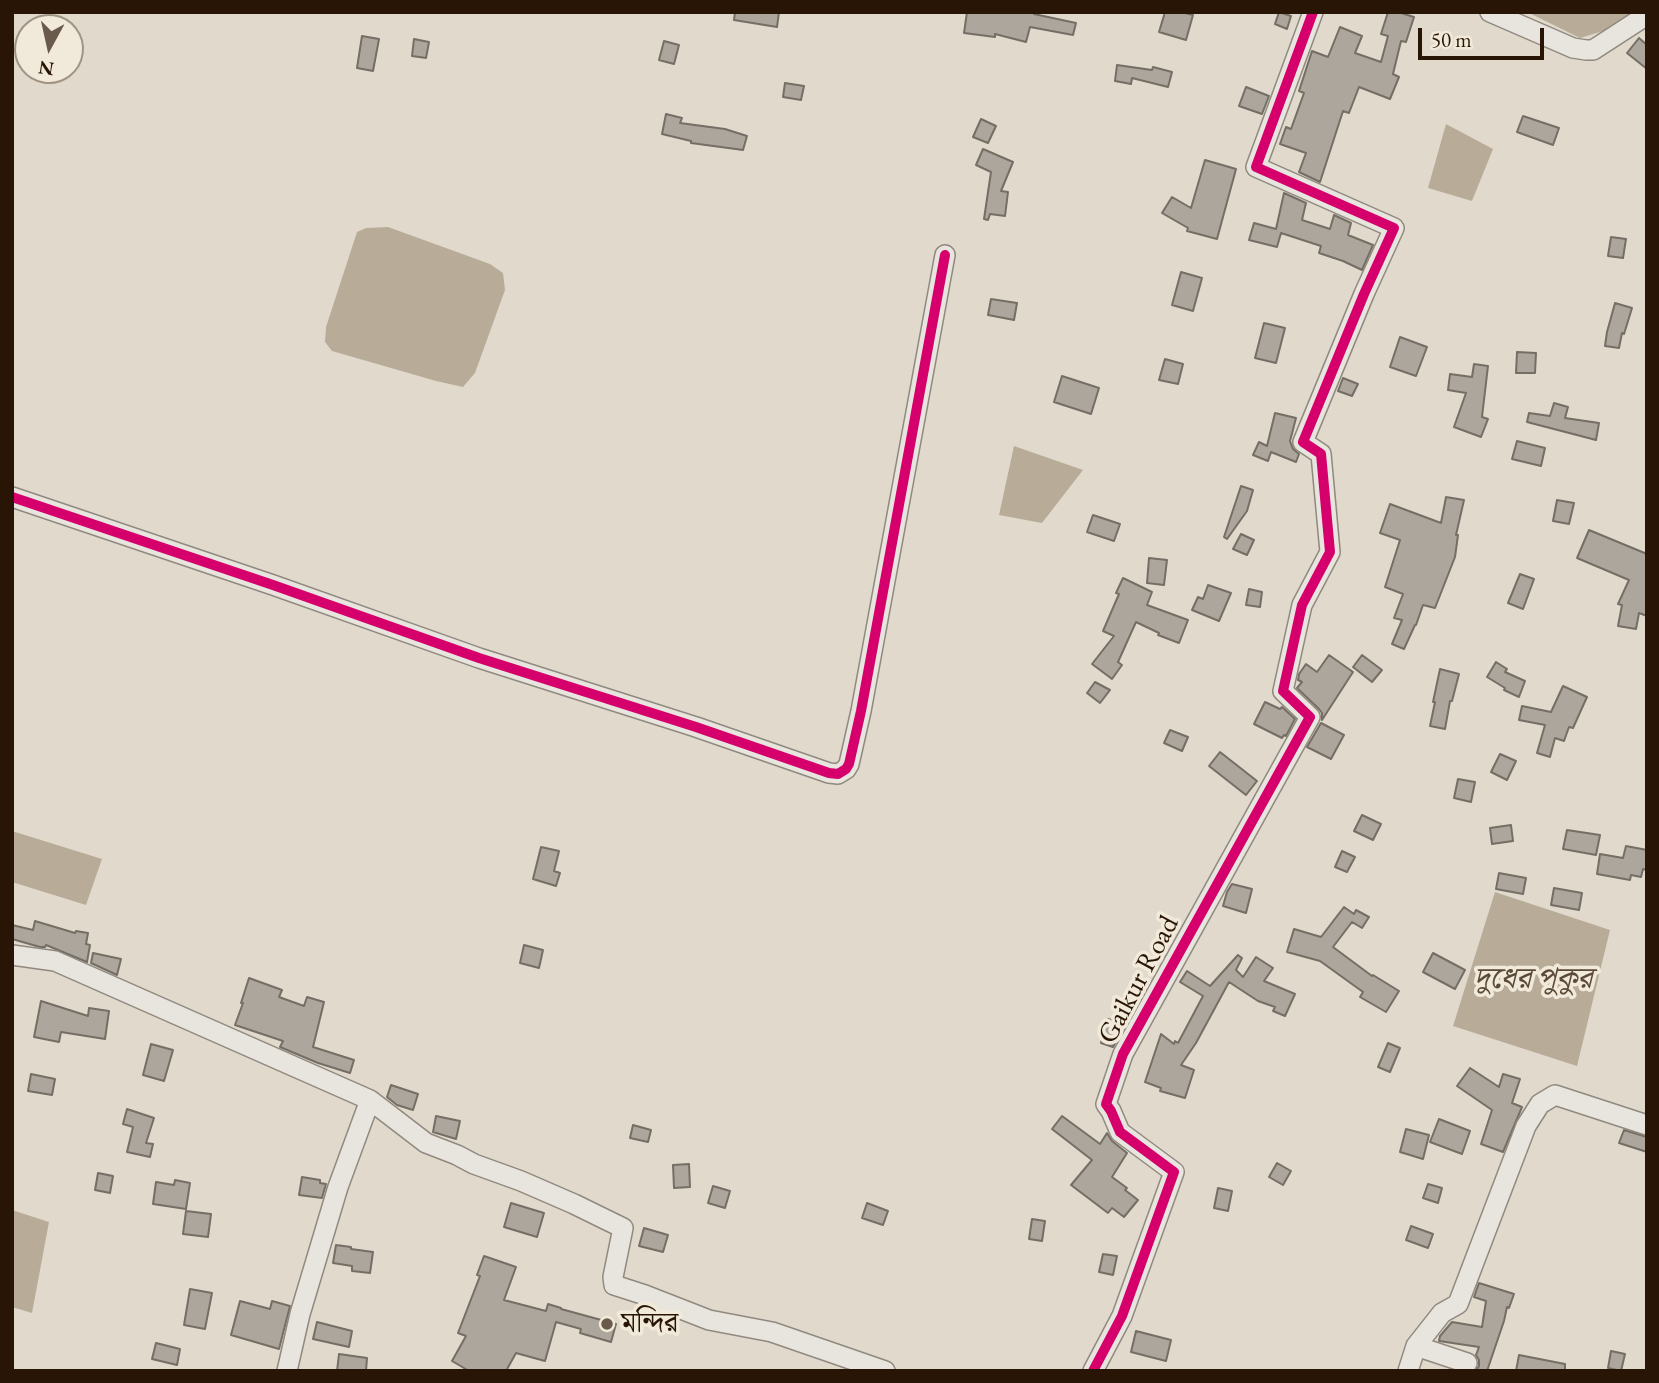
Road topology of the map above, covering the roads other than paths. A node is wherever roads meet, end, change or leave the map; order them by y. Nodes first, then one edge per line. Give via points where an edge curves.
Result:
1 (1313, 12) edge
2 (1490, 12) edge
3 (1647, 15) edge
4 (945, 255) dead end
5 (12, 498) edge
6 (12, 955) edge
7 (370, 1100) junction
8 (1647, 1125) edge
9 (1416, 1346) junction
10 (1467, 1363) dead end
11 (287, 1371) edge
12 (885, 1371) edge
13 (1093, 1371) edge
14 (1408, 1371) edge

1 - 13 street, Gaikur Road via 1256,167 1394,228 1303,442 1321,454 1330,552 1302,605 1283,691 1310,717 1123,1054 1106,1104 1120,1132 1174,1172 1122,1316
2 - 3 street via 1586,50
4 - 5 street via 861,712 849,764 838,774 478,658
6 - 7 street via 55,961
7 - 11 street via 338,1187
7 - 12 street via 426,1143 623,1228 614,1285 709,1320 772,1332
8 - 9 street via 1555,1096 1540,1104 1526,1126 1458,1304 1441,1313
9 - 10 street
9 - 14 street

